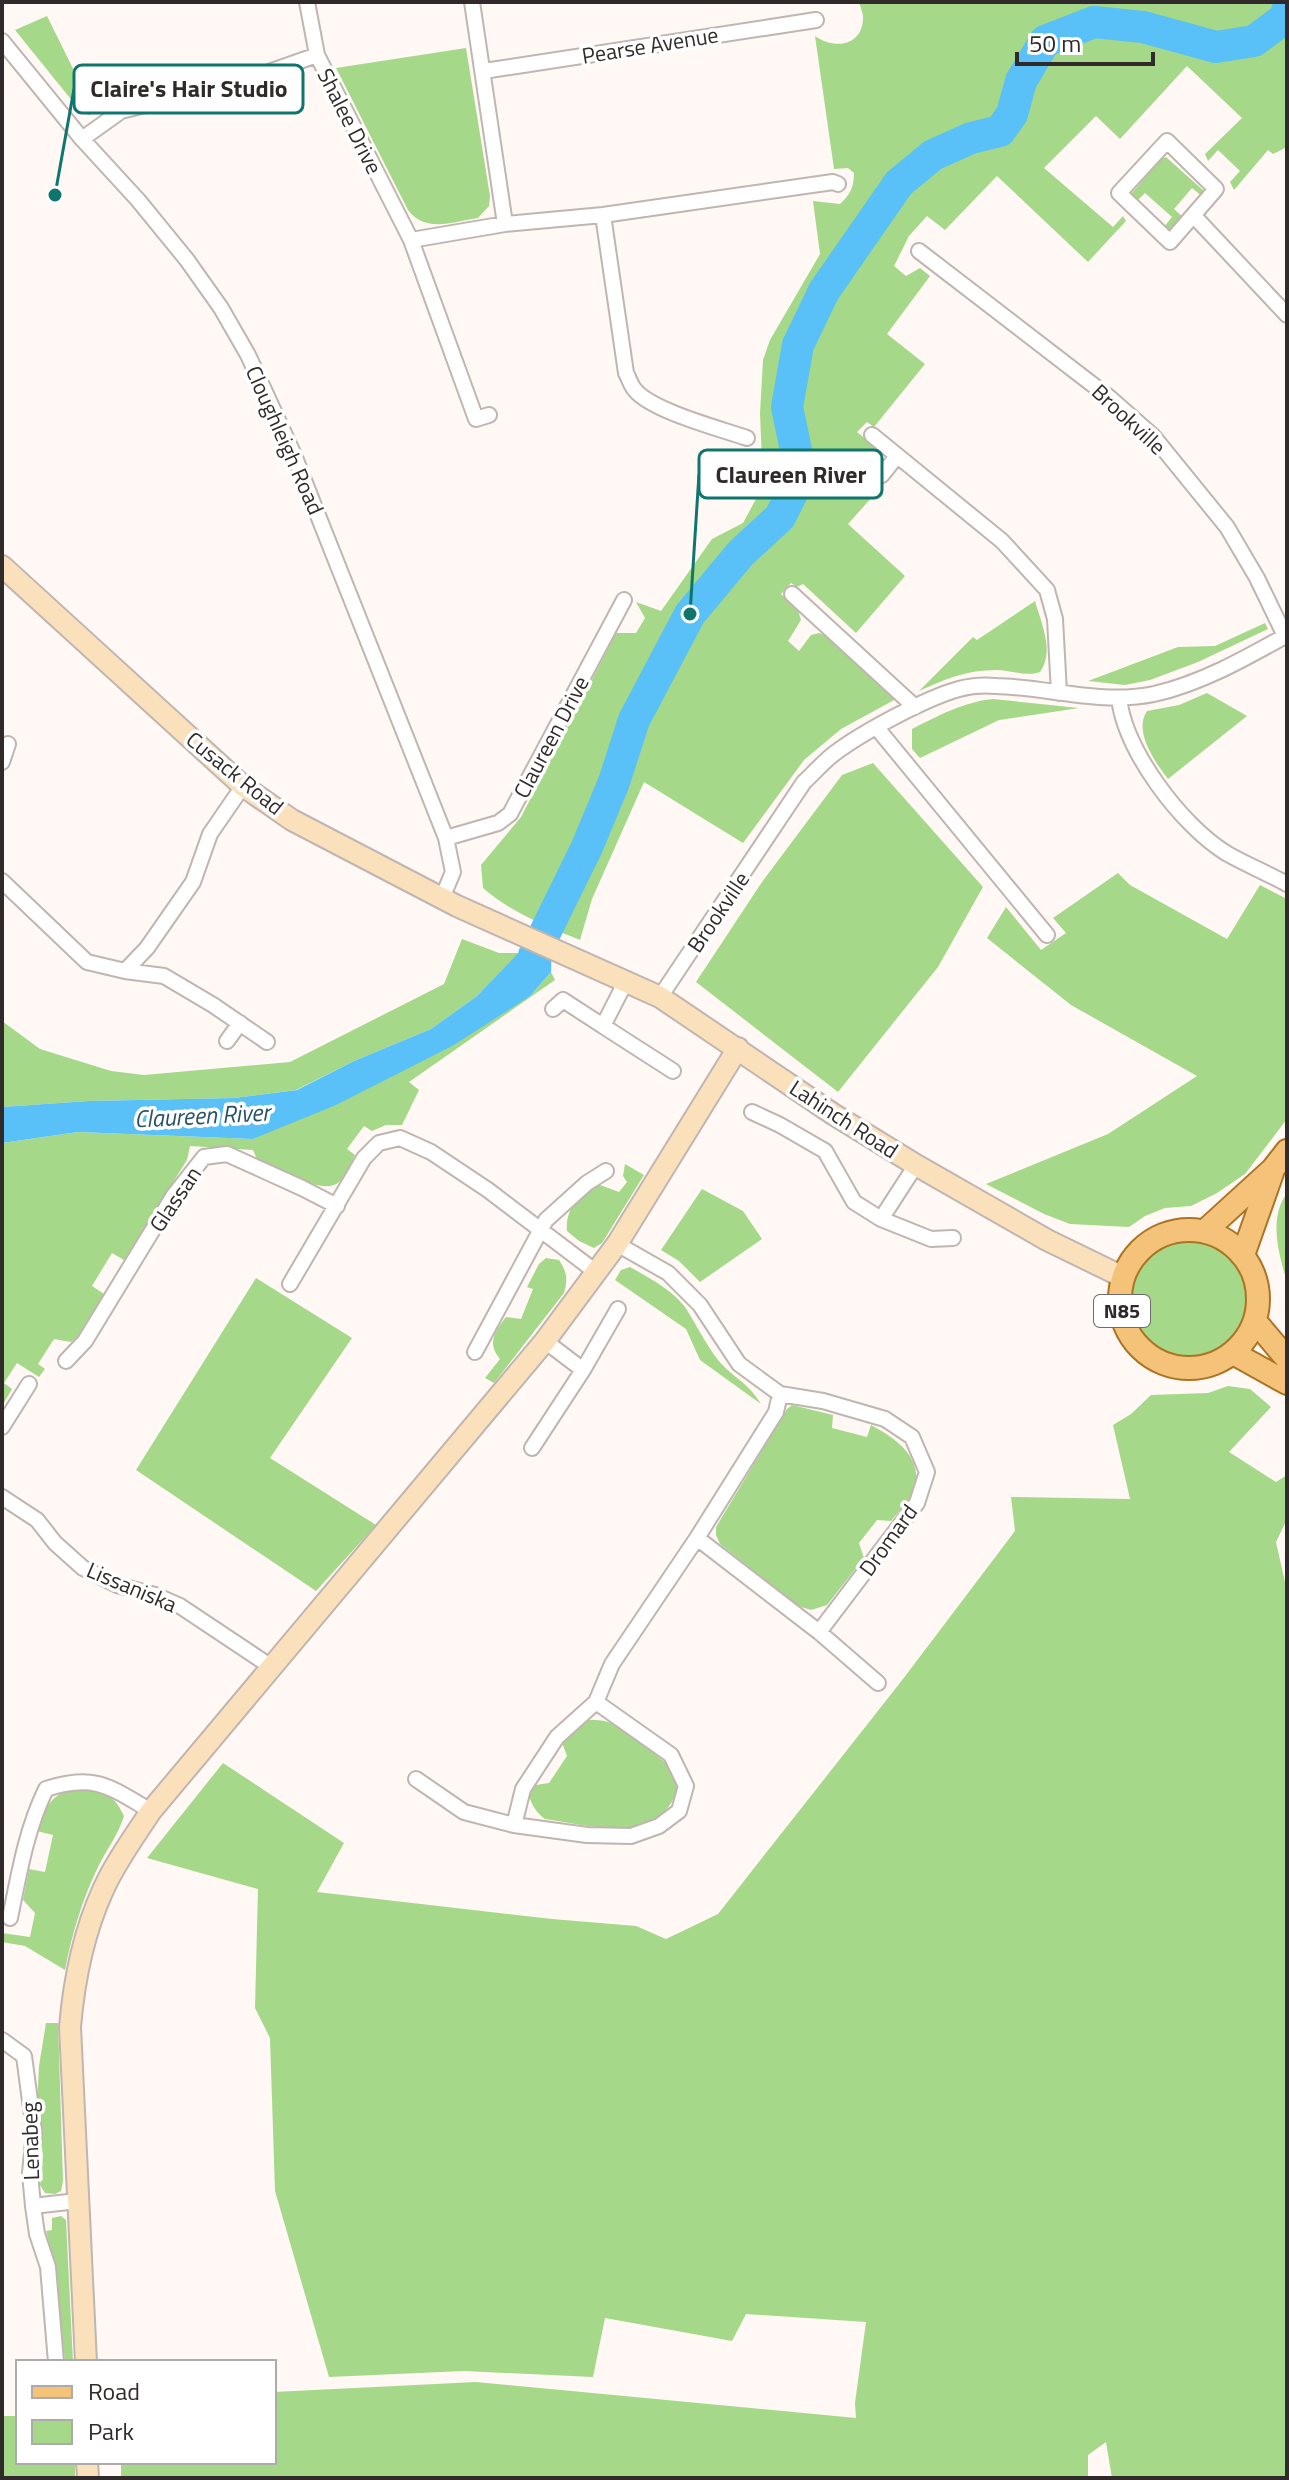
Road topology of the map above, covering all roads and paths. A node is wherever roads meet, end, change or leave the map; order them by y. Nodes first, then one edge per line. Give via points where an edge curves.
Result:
1 (307, 2) edge
2 (472, 2) edge
3 (816, 20) dead end
4 (2, 41) edge
5 (317, 55) junction
6 (484, 71) junction
7 (82, 139) junction
8 (838, 184) dead end
9 (603, 215) junction
10 (1194, 216) junction
11 (505, 224) junction
12 (411, 240) junction
13 (919, 251) dead end
14 (1287, 315) edge
15 (489, 415) dead end
16 (872, 435) dead end
17 (747, 438) dead end
18 (897, 456) junction
19 (882, 475) dead end
20 (2, 566) edge
21 (792, 594) dead end
22 (624, 600) dead end
23 (1286, 635) edge
24 (1059, 693) junction
25 (1119, 698) junction
26 (915, 707) junction
27 (877, 728) junction
28 (8, 744) dead end
29 (6, 766) edge
30 (243, 786) junction
31 (446, 838) junction
32 (2, 881) edge
33 (1287, 884) edge
34 (442, 898) junction
35 (1047, 935) dead end
36 (569, 956) joint
37 (125, 971) junction
38 (626, 981) junction
39 (660, 997) junction
40 (553, 1009) dead end
41 (240, 1023) junction
42 (603, 1026) junction
43 (227, 1041) dead end
44 (267, 1042) dead end
45 (738, 1048) junction
46 (673, 1071) dead end
47 (752, 1112) dead end
48 (1287, 1151) edge
49 (916, 1165) junction
50 (1273, 1169) junction
51 (606, 1171) dead end
52 (337, 1206) junction
53 (881, 1219) junction
54 (540, 1229) junction
55 (1205, 1231) junction
56 (953, 1238) dead end
57 (617, 1244) junction
58 (1243, 1255) junction
59 (596, 1272) junction
60 (1123, 1277) junction
61 (290, 1284) dead end
62 (618, 1309) dead end
63 (1255, 1321) junction
64 (545, 1341) junction
65 (475, 1352) dead end
66 (1233, 1353) junction
67 (1287, 1359) edge
68 (66, 1361) dead end
69 (583, 1370) junction
70 (1287, 1383) edge
71 (29, 1384) dead end
72 (780, 1394) junction
73 (2, 1427) edge
74 (532, 1448) dead end
75 (2, 1497) edge
76 (697, 1538) junction
77 (819, 1632) junction
78 (270, 1666) junction
79 (878, 1683) dead end
80 (596, 1702) junction
81 (416, 1779) dead end
82 (151, 1811) junction
83 (514, 1825) junction
84 (10, 1918) dead end
85 (2, 2040) edge
86 (77, 2201) junction
87 (33, 2206) junction
88 (56, 2360) edge
89 (86, 2360) edge

1 - 5 street
2 - 6 street
3 - 6 street, Pearse Avenue
4 - 7 street, Cloughleigh Road
5 - 7 street, Shalee Drive via 246,80 121,111
5 - 12 street, Shalee Drive
6 - 11 street
7 - 31 street, Cloughleigh Road via 187,260 248,355 294,455
8 - 9 street
9 - 11 street
9 - 17 street via 626,373 635,390 689,419
10 - 10 street via 1170,242 1119,193 1167,141 1216,189
10 - 14 street
11 - 12 street
12 - 15 street, Shalee Drive via 476,419
13 - 23 street, Brookville via 1153,436 1227,527
16 - 18 street
18 - 19 street
18 - 24 street via 1002,541 1047,590 1055,619
20 - 30 street, Cusack Road
21 - 26 street
22 - 31 street, Claureen Drive via 510,814 498,823
23 - 25 street, Brookville via 1183,686
24 - 25 street, Brookville
24 - 26 street, Brookville via 961,688
25 - 33 street via 1120,713 1148,772 1189,821 1227,853
26 - 27 street, Brookville
27 - 35 street
27 - 39 street, Brookville via 835,753 804,782
28 - 29 street
30 - 34 street, Cusack Road via 292,820
30 - 37 street via 210,834 193,882
31 - 34 street, Cloughleigh Road via 453,872
32 - 37 street via 87,962
34 - 36 street, Cusack Road
36 - 38 street, Lahinch Road
37 - 41 street via 164,976
38 - 39 street, Lahinch Road
38 - 42 street
39 - 45 street, Lahinch Road
40 - 42 street via 563,1000
41 - 43 street
41 - 44 street
42 - 46 street
45 - 49 street, Lahinch Road
45 - 57 street
47 - 53 street via 825,1151 854,1202
48 - 50 main road
49 - 53 street
49 - 60 street, Lahinch Road
50 - 55 main road
50 - 58 main road
51 - 54 street
52 - 54 street via 364,1158 379,1143 400,1138 431,1152
52 - 61 street
52 - 68 street, Glassan via 227,1154 204,1157 174,1195 85,1341
53 - 56 street via 931,1239
54 - 59 street
54 - 65 street
55 - 58 main road
55 - 60 main road, N85 via 1184,1229 1155,1239 1132,1258
57 - 59 street
57 - 72 street, Dromard via 668,1273 700,1305 739,1364
58 - 63 main road via 1259,1298
59 - 64 street
60 - 66 main road, N85 via 1122,1318 1146,1353 1182,1368 1218,1362
62 - 69 street
63 - 66 main road
63 - 67 main road
64 - 69 street
64 - 78 street
66 - 70 main road
69 - 74 street
71 - 73 street
72 - 76 street via 776,1412
72 - 77 street, Dromard via 885,1419 912,1437 927,1472 917,1503
75 - 78 street, Lissaniska via 37,1520 83,1568 180,1606
76 - 77 street
76 - 80 street via 612,1664
77 - 79 street
78 - 82 street
80 - 83 street via 557,1737 523,1789
80 - 83 street via 671,1755 686,1786 679,1811 659,1826 631,1836
81 - 83 street via 464,1812
82 - 84 street via 90,1781 46,1789 26,1843
82 - 86 street via 103,1889 73,1991
85 - 87 street, Lenabeg via 24,2056 34,2131
86 - 87 street, Lenabeg
86 - 89 street
87 - 88 street, Lenabeg via 48,2267

